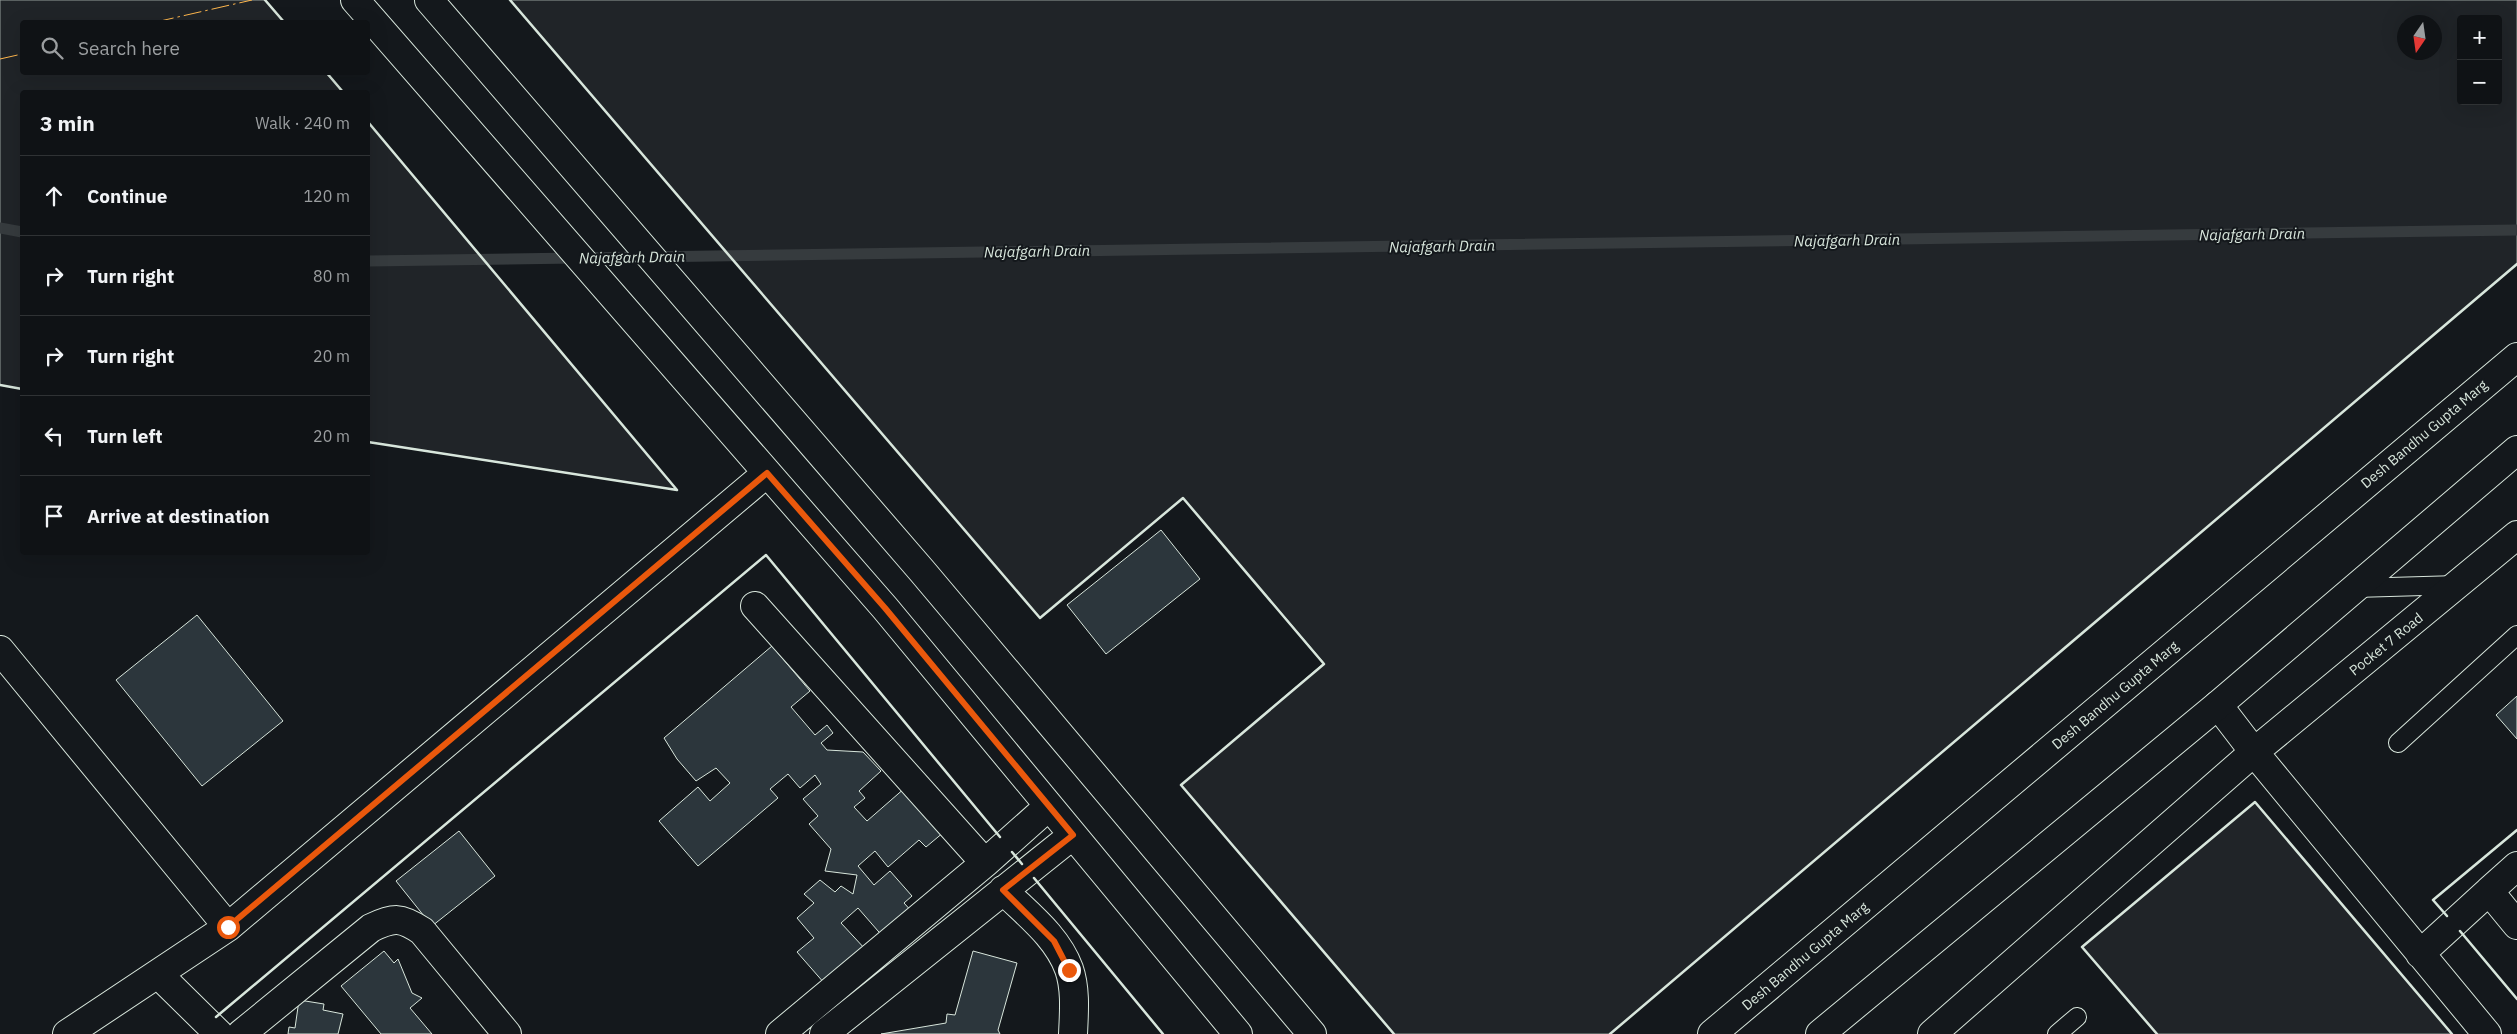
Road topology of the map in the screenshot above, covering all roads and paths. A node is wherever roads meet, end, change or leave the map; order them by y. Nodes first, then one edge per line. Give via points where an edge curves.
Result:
1 (355, 0) edge
2 (429, 0) edge
3 (2517, 357) edge
4 (2517, 450) edge
5 (767, 473) junction
6 (2517, 535) edge
7 (2458, 585) junction
8 (2355, 588) junction
9 (755, 606) dead end
10 (2517, 635) edge
11 (0, 650) edge
12 (2218, 705) junction
13 (2398, 743) dead end
14 (2254, 752) junction
15 (1049, 806) junction
16 (1073, 835) junction
17 (986, 863) junction
18 (2517, 866) edge
19 (1003, 890) junction
20 (2488, 891) junction
21 (2517, 925) edge
22 (228, 927) junction
23 (2420, 954) junction
24 (158, 974) junction
25 (2077, 1017) dead end
26 (67, 1034) edge
27 (219, 1034) edge
28 (241, 1034) edge
29 (507, 1034) edge
30 (780, 1034) edge
31 (824, 1034) edge
32 (1073, 1034) edge
33 (1238, 1034) edge
34 (1312, 1034) edge
35 (1712, 1034) edge
36 (1820, 1034) edge
37 (1932, 1034) edge
38 (2057, 1034) edge
39 (2488, 1034) edge

1 - 5 street
2 - 34 street via 935,586
3 - 35 street, Desh Bandhu Gupta Marg
4 - 8 street
5 - 15 street via 885,608
5 - 22 street
6 - 7 street, Pocket 7 Road
7 - 8 lane
7 - 14 street, Pocket 7 Road
8 - 12 street
9 - 17 street
10 - 13 lane
11 - 22 street
12 - 14 street
12 - 36 street
14 - 23 street
14 - 37 street, Pocket 7 Road
15 - 16 street
15 - 17 street
16 - 19 street
16 - 33 street
17 - 30 street
18 - 20 street
19 - 31 street
19 - 32 street via 1054,941 1069,970 1074,1003
20 - 21 street
20 - 23 street
22 - 24 street
23 - 39 street
24 - 26 street
24 - 27 street
25 - 38 lane
28 - 29 street via 371,928 390,919 406,921 422,931

